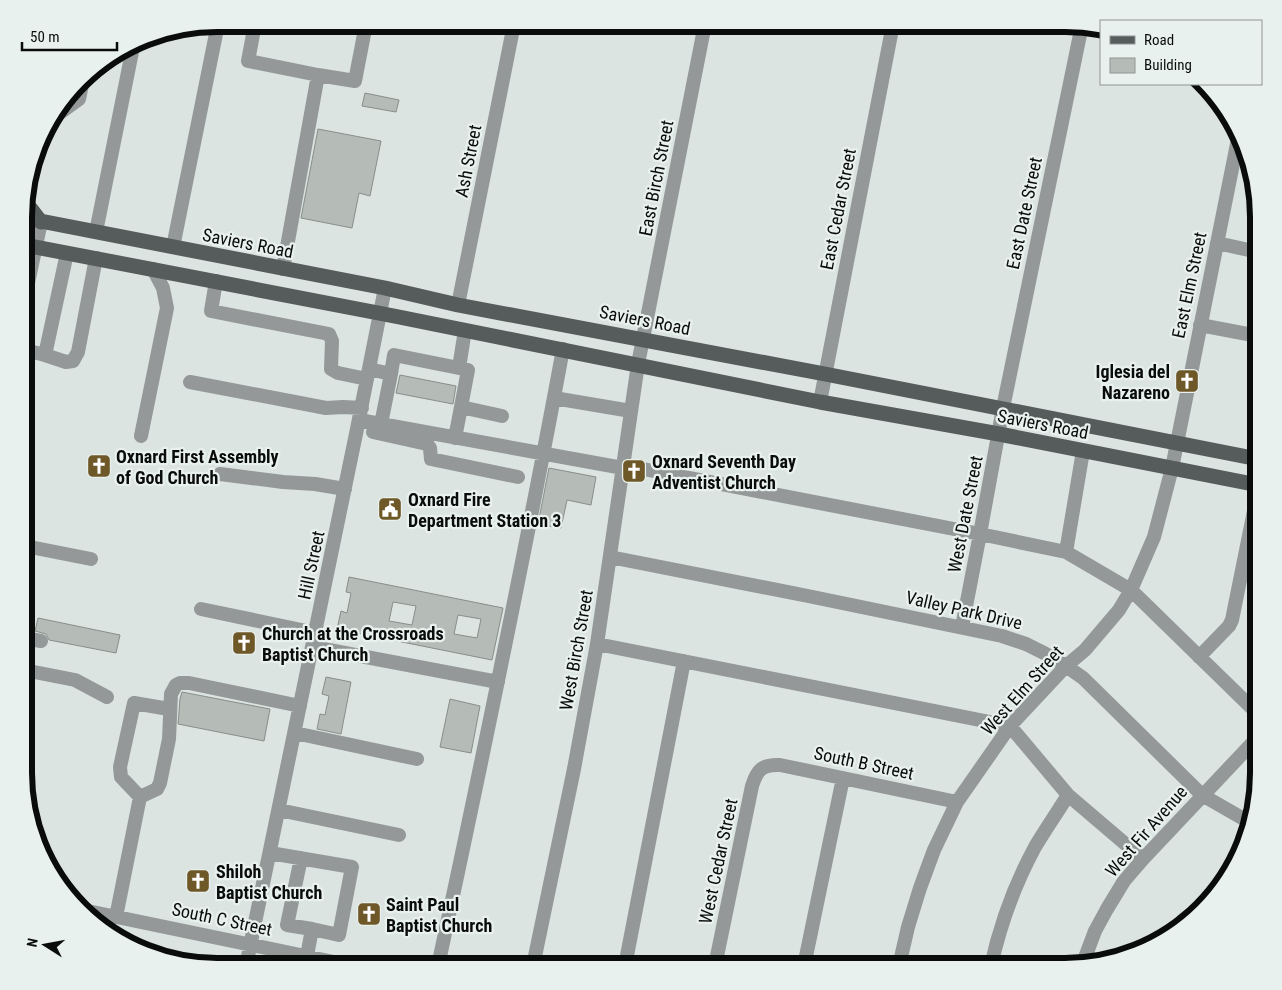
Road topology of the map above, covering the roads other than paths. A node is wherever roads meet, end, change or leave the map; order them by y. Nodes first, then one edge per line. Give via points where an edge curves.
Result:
1 (216, 32) edge
2 (253, 32) edge
3 (364, 32) edge
4 (512, 32) edge
5 (703, 32) edge
6 (891, 32) edge
7 (1080, 33) edge
8 (132, 54) edge
9 (318, 76) junction
10 (80, 94) edge
11 (71, 105) edge
12 (1236, 149) edge
13 (33, 210) edge
14 (32, 220) edge
15 (41, 222) junction
16 (96, 232) junction
17 (32, 242) edge
18 (1217, 243) junction
19 (32, 246) edge
20 (173, 248) junction
21 (1250, 250) edge
22 (68, 253) junction
23 (96, 258) junction
24 (153, 269) junction
25 (283, 269) junction
26 (216, 281) junction
27 (385, 288) junction
28 (458, 305) junction
29 (380, 313) junction
30 (1200, 325) junction
31 (465, 330) junction
32 (1250, 334) edge
33 (643, 339) junction
34 (563, 349) junction
35 (32, 352) edge
36 (45, 355) junction
37 (638, 364) junction
38 (459, 368) junction
39 (368, 374) junction
40 (391, 374) junction
41 (824, 374) junction
42 (190, 382) dead end
43 (554, 398) junction
44 (820, 402) junction
45 (461, 407) junction
46 (1003, 408) junction
47 (632, 411) junction
48 (502, 416) dead end
49 (359, 419) junction
50 (381, 424) junction
51 (998, 434) junction
52 (141, 436) dead end
53 (455, 438) junction
54 (1176, 443) junction
55 (1083, 451) junction
56 (544, 454) junction
57 (1250, 457) edge
58 (623, 468) junction
59 (1172, 468) junction
60 (220, 474) dead end
61 (518, 477) dead end
62 (1250, 483) edge
63 (345, 489) junction
64 (1250, 531) edge
65 (980, 534) junction
66 (32, 547) edge
67 (1066, 552) junction
68 (610, 557) junction
69 (91, 559) dead end
70 (1131, 590) junction
71 (202, 609) dead end
72 (962, 627) junction
73 (316, 633) junction
74 (32, 639) edge
75 (42, 641) dead end
76 (597, 644) junction
77 (313, 647) junction
78 (1199, 657) junction
79 (684, 661) junction
80 (1066, 666) junction
81 (32, 672) edge
82 (498, 682) junction
83 (107, 697) dead end
84 (300, 706) junction
85 (1250, 706) edge
86 (169, 709) junction
87 (1010, 726) junction
88 (295, 734) junction
89 (1250, 745) edge
90 (417, 759) dead end
91 (764, 767) joint
92 (843, 778) junction
93 (1068, 795) junction
94 (1202, 796) junction
95 (140, 797) junction
96 (957, 802) junction
97 (279, 810) junction
98 (1243, 819) edge
99 (399, 835) dead end
100 (270, 852) junction
101 (301, 858) junction
102 (1142, 858) junction
103 (106, 918) edge
104 (312, 930) junction
105 (251, 944) junction
106 (307, 956) junction
107 (1085, 956) edge
108 (248, 958) edge
109 (316, 958) edge
110 (440, 958) edge
111 (535, 958) edge
112 (627, 958) edge
113 (717, 958) edge
114 (806, 958) edge
115 (901, 958) edge
116 (993, 958) edge

1 - 20 street
2 - 9 street via 248,61
3 - 9 street via 355,81
4 - 28 street, Ash Street
5 - 33 street, East Birch Street
6 - 41 street, East Cedar Street
7 - 46 street, East Date Street
8 - 16 street
9 - 25 street
10 - 11 street
12 - 18 street, East Elm Street
13 - 15 main road
14 - 15 main road, Saviers Road
15 - 16 main road, Saviers Road
15 - 17 street
16 - 20 main road, Saviers Road
18 - 21 street
18 - 30 street, East Elm Street
19 - 22 main road, Saviers Road
20 - 25 main road, Saviers Road
22 - 23 main road, Saviers Road
22 - 36 street
23 - 24 main road, Saviers Road
23 - 36 street via 78,352 73,361 66,362
24 - 26 main road, Saviers Road
24 - 52 street via 163,288 167,308
25 - 27 main road, Saviers Road
26 - 29 main road, Saviers Road
26 - 39 street via 211,310 329,334 332,341 331,369 338,373
27 - 28 main road, Saviers Road
27 - 29 street, Hill Street
28 - 33 main road, Saviers Road
29 - 31 main road, Saviers Road
29 - 39 street, Hill Street
30 - 32 street
30 - 54 street, East Elm Street
31 - 34 main road, Saviers Road
31 - 38 street
33 - 37 street, West Birch Street
33 - 41 main road, Saviers Road
34 - 37 main road, Saviers Road
34 - 43 street
35 - 36 street
37 - 44 main road, Saviers Road
37 - 47 street, West Birch Street
38 - 40 street via 394,355
38 - 45 street via 468,370
39 - 40 street
39 - 49 street, Hill Street
40 - 50 street
41 - 44 street, East Cedar Street
41 - 46 main road, Saviers Road
42 - 49 street via 326,408 343,407
43 - 47 street
43 - 56 street
44 - 51 main road, Saviers Road
45 - 48 street
45 - 53 street
46 - 51 street, West Date Street
46 - 54 main road, Saviers Road
47 - 58 street, West Birch Street
49 - 50 street
49 - 61 street via 427,444 431,459
49 - 63 street, Hill Street
50 - 53 street
51 - 55 main road, Saviers Road
51 - 65 street, West Date Street
53 - 56 street
54 - 57 main road, Saviers Road
54 - 59 street, West Elm Street
55 - 59 main road, Saviers Road
55 - 67 street
56 - 58 street
56 - 82 street
58 - 65 street via 643,469
58 - 68 street, West Birch Street
59 - 62 main road, Saviers Road
59 - 70 street, West Elm Street via 1154,537
60 - 63 street
63 - 73 street, Hill Street
64 - 78 street via 1232,620
65 - 67 street
65 - 72 street, West Date Street
66 - 69 street
67 - 70 street
68 - 72 street, Valley Park Drive
68 - 76 street, West Birch Street
70 - 78 street
70 - 80 street, West Elm Street via 1119,610 1085,650
71 - 73 street
72 - 80 street, Valley Park Drive via 1026,644
73 - 77 street, Hill Street
74 - 75 street
76 - 79 street
76 - 111 street, West Birch Street
77 - 82 street
77 - 84 street, Hill Street
78 - 85 street
79 - 87 street
79 - 112 street
80 - 87 street, West Elm Street
80 - 94 street, Valley Park Drive via 1083,678
81 - 83 street via 75,680
82 - 110 street
84 - 86 street via 180,683 171,694
84 - 88 street, Hill Street
86 - 95 street via 169,739 160,783
86 - 95 street via 134,703 120,767 121,777
87 - 93 street
87 - 96 street, West Elm Street
88 - 90 street
88 - 97 street, Hill Street
89 - 94 street, West Fir Avenue
91 - 92 street, South B Street via 780,765
91 - 113 street, West Cedar Street via 759,770 752,786
92 - 96 street, South B Street
92 - 114 street
93 - 102 street
93 - 116 street via 1035,848 1011,900
94 - 98 street, Valley Park Drive
94 - 102 street, West Fir Avenue
95 - 103 street
96 - 115 street, West Elm Street via 920,888
97 - 99 street
97 - 100 street, Hill Street
100 - 101 street
100 - 105 street, Hill Street
101 - 104 street via 287,925
101 - 104 street via 352,867 338,935
102 - 107 street, West Fir Avenue via 1107,909
103 - 105 street, South C Street
104 - 106 street
105 - 106 street, South C Street
105 - 108 street, Hill Street
106 - 109 street, South C Street

